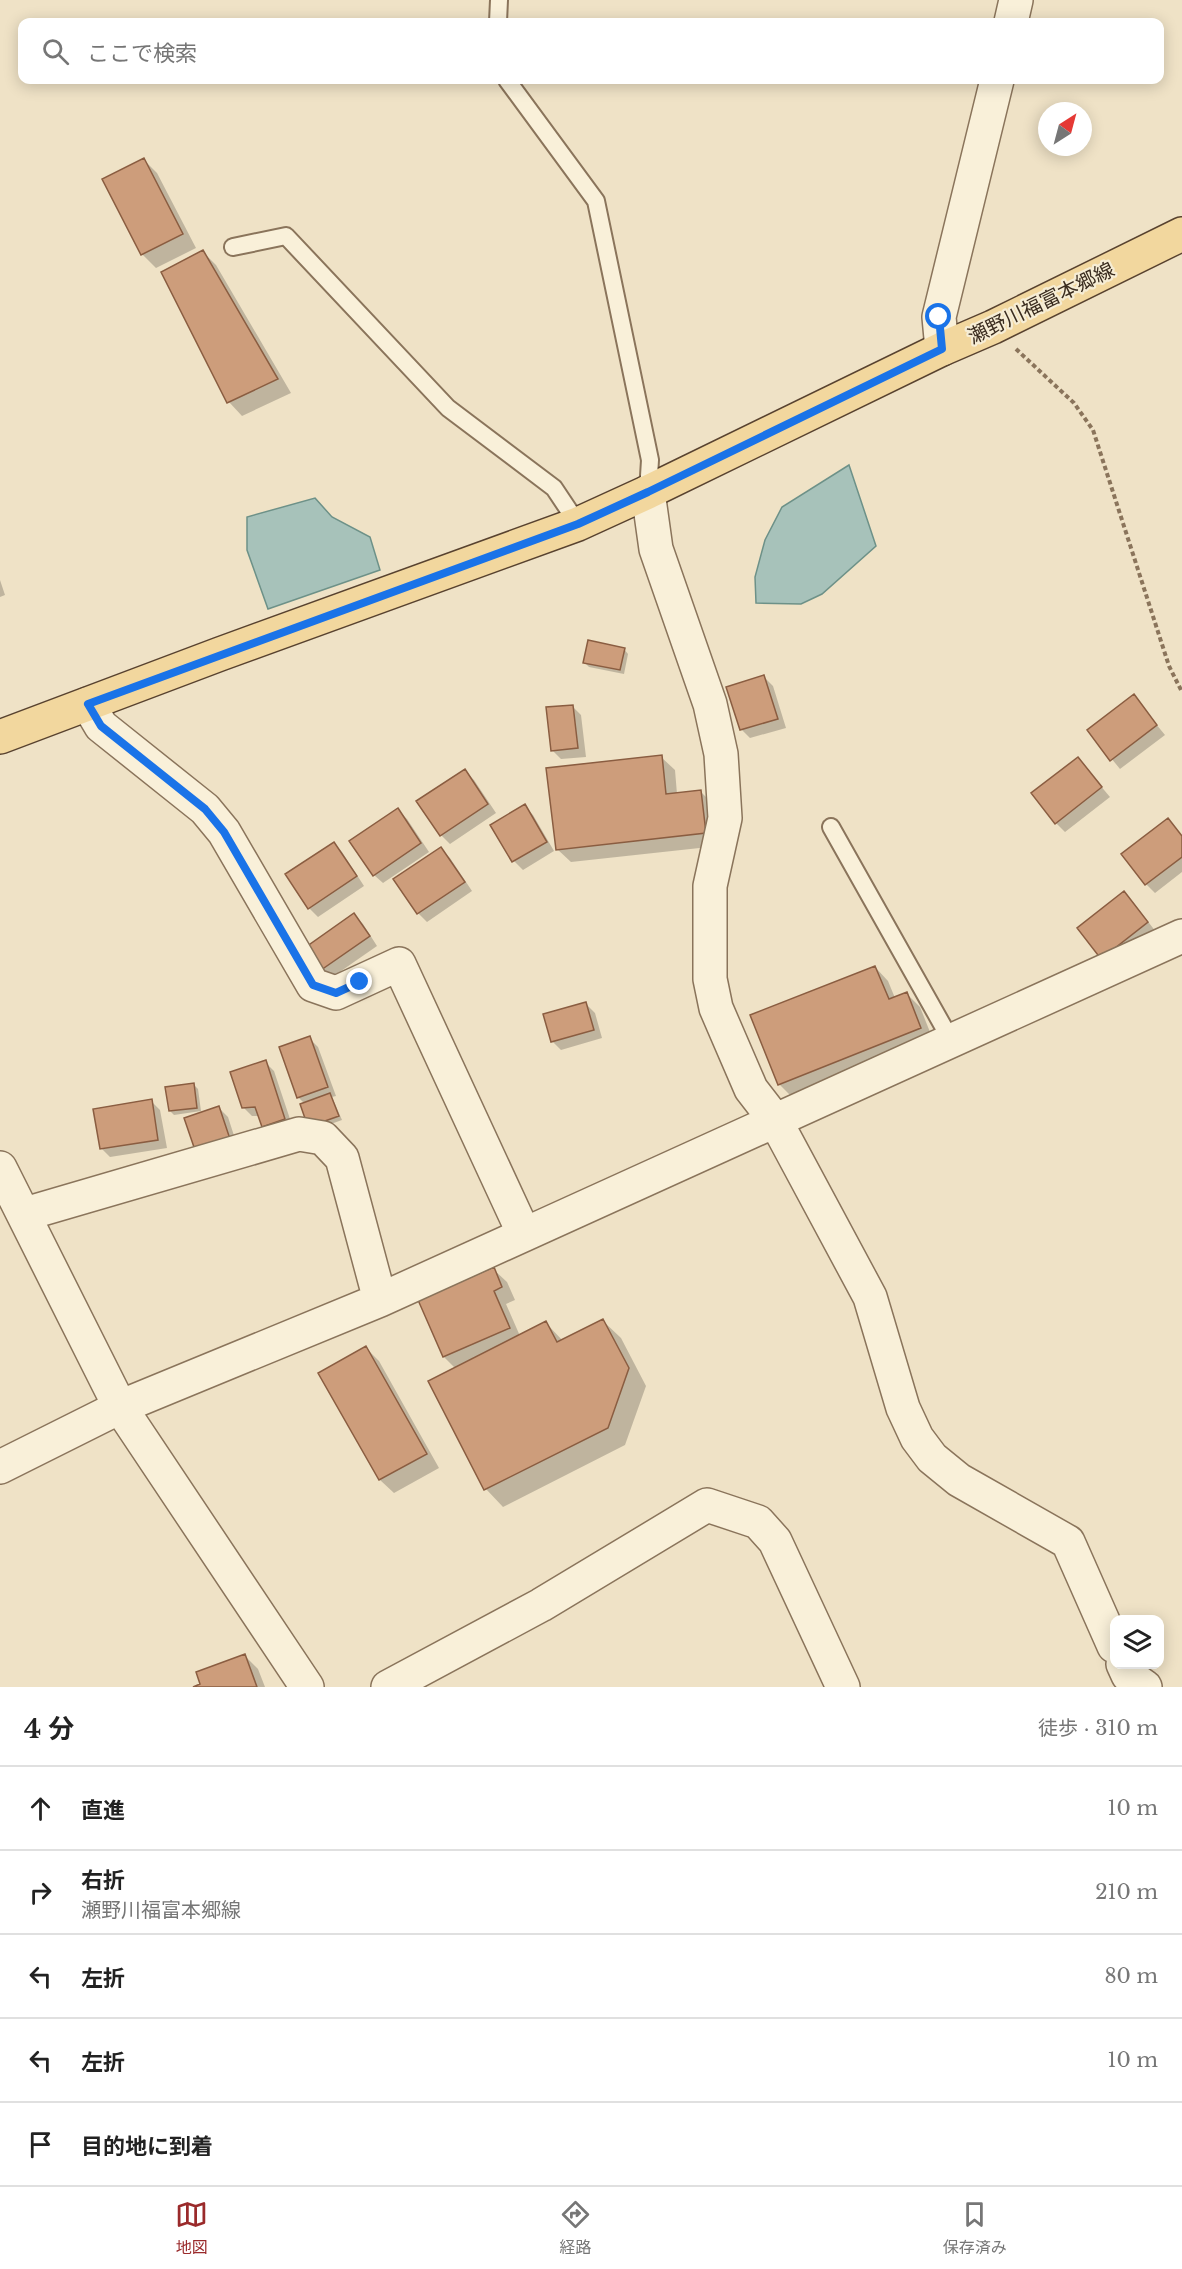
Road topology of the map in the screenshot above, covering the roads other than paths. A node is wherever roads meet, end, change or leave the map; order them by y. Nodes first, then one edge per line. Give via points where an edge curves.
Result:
1 (499, 0) edge
2 (1016, 0) edge
3 (498, 18) edge
4 (1012, 18) edge
5 (510, 84) edge
6 (996, 84) edge
7 (1182, 234) edge
8 (233, 248) dead end
9 (942, 349) junction
10 (648, 492) junction
11 (578, 524) junction
12 (88, 704) junction
13 (0, 737) edge
14 (831, 827) dead end
15 (1182, 936) edge
16 (951, 1042) junction
17 (775, 1120) junction
18 (0, 1168) edge
19 (25, 1214) junction
20 (524, 1234) junction
21 (380, 1300) junction
22 (120, 1407) junction
23 (0, 1467) edge
24 (1110, 1637) edge
25 (307, 1687) edge
26 (388, 1687) edge
27 (843, 1687) edge

1 - 3 lane
2 - 4 street
5 - 10 lane via 596,201 650,460
6 - 9 street via 939,317
7 - 9 main road, 瀬野川福富本郷線
8 - 11 lane via 286,236 448,408 554,488
9 - 10 main road, 瀬野川福富本郷線
10 - 11 main road, 瀬野川福富本郷線
10 - 17 street via 656,549 710,704 721,754 725,818 710,886 710,979 716,1008 751,1089
11 - 12 main road, 瀬野川福富本郷線
12 - 13 main road, 瀬野川福富本郷線
12 - 20 street via 101,726 205,809 224,832 313,985 336,993 399,964
14 - 16 lane
15 - 16 street
16 - 17 street
17 - 20 street
17 - 24 street via 870,1297 903,1408 917,1438 932,1458 959,1480 1068,1542
18 - 19 street
19 - 21 street via 299,1134 323,1138 342,1158
19 - 22 street
20 - 21 street
21 - 22 street
22 - 23 street
22 - 25 street
26 - 27 street via 541,1605 707,1505 758,1522 775,1541

